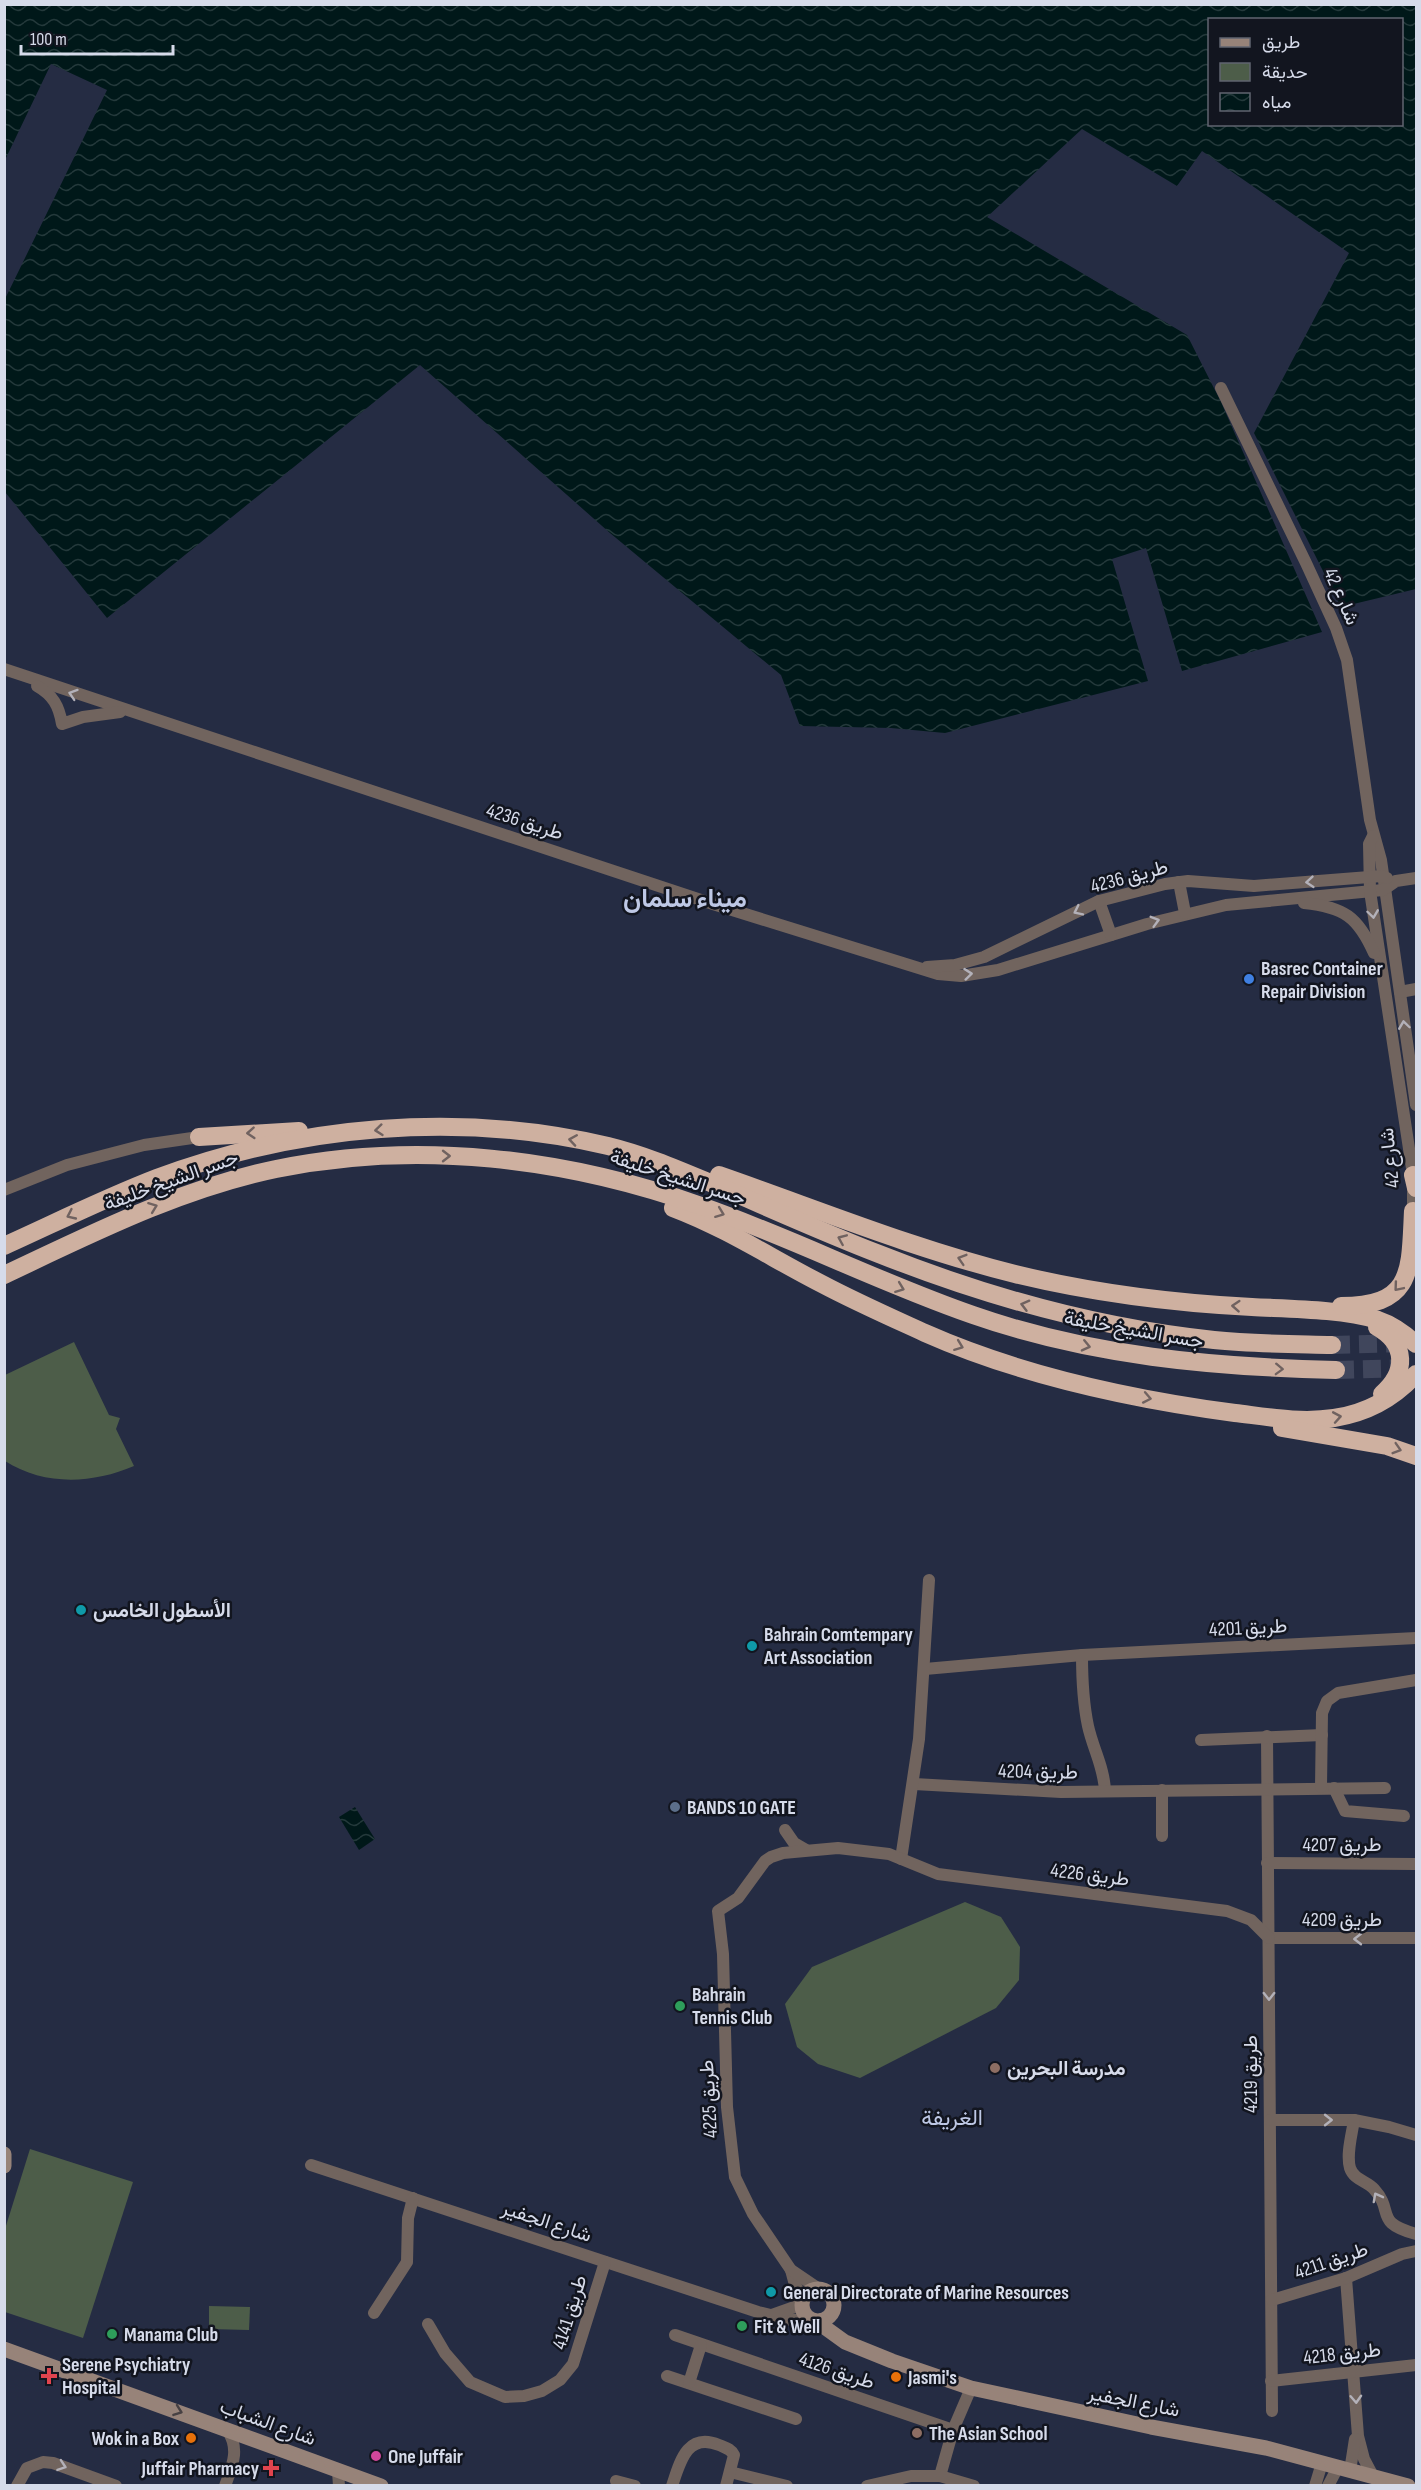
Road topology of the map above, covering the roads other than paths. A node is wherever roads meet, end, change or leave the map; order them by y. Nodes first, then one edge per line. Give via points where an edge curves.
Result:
1 (1221, 388) dead end
2 (4, 669) edge
3 (20, 676) junction
4 (127, 711) junction
5 (1373, 836) junction
6 (1382, 876) junction
7 (1369, 877) junction
8 (1416, 878) edge
9 (1396, 881) junction
10 (1179, 882) junction
11 (1383, 890) junction
12 (1370, 891) junction
13 (1279, 901) junction
14 (1099, 902) junction
15 (1185, 913) junction
16 (1111, 935) junction
17 (911, 967) junction
18 (1381, 969) junction
19 (1416, 989) edge
20 (1400, 992) junction
21 (1416, 1099) edge
22 (1402, 1101) junction
23 (1416, 1105) edge
24 (330, 1135) junction
25 (199, 1137) joint
26 (650, 1157) junction
27 (604, 1176) junction
28 (1415, 1182) edge
29 (4, 1190) edge
30 (1413, 1211) junction
31 (1416, 1244) edge
32 (4, 1246) edge
33 (4, 1275) edge
34 (1295, 1309) junction
35 (1352, 1316) junction
36 (1416, 1344) edge
37 (1332, 1345) tunnel mouth
38 (1336, 1370) tunnel mouth
39 (1416, 1374) edge
40 (1217, 1410) junction
41 (1363, 1411) junction
42 (1416, 1456) edge
43 (929, 1580) dead end
44 (1416, 1638) edge
45 (1082, 1655) junction
46 (925, 1669) junction
47 (1416, 1680) edge
48 (1322, 1735) junction
49 (1267, 1736) junction
50 (1201, 1740) dead end
51 (914, 1784) junction
52 (1267, 1788) junction
53 (1328, 1788) junction
54 (1385, 1788) dead end
55 (1162, 1790) junction
56 (1105, 1791) junction
57 (1404, 1816) dead end
58 (784, 1830) dead end
59 (1162, 1836) dead end
60 (811, 1851) junction
61 (901, 1859) junction
62 (1267, 1863) junction
63 (1416, 1864) edge
64 (718, 1911) joint
65 (1269, 1938) junction
66 (1416, 1938) edge
67 (1270, 2120) junction
68 (1354, 2120) junction
69 (1416, 2135) edge
70 (4, 2154) edge
71 (311, 2165) dead end
72 (4, 2166) edge
73 (413, 2198) junction
74 (1416, 2234) edge
75 (1416, 2240) edge
76 (1416, 2251) edge
77 (1402, 2254) junction
78 (605, 2262) junction
79 (790, 2270) junction
80 (1346, 2278) junction
81 (819, 2289) junction
82 (1272, 2300) junction
83 (803, 2302) junction
84 (833, 2310) junction
85 (374, 2313) dead end
86 (771, 2315) junction
87 (816, 2320) junction
88 (428, 2325) dead end
89 (675, 2336) dead end
90 (701, 2345) junction
91 (855, 2346) junction
92 (4, 2349) edge
93 (1416, 2365) edge
94 (1354, 2370) junction
95 (667, 2376) dead end
96 (1271, 2381) junction
97 (689, 2382) junction
98 (971, 2388) junction
99 (1272, 2411) dead end
100 (796, 2419) dead end
101 (1357, 2423) junction
102 (953, 2430) junction
103 (228, 2431) junction
104 (1322, 2463) junction
105 (1344, 2469) junction
106 (730, 2472) junction
107 (940, 2476) junction
108 (1373, 2476) junction
109 (339, 2478) edge
110 (350, 2481) edge
111 (616, 2481) dead end
112 (17, 2486) edge
113 (116, 2486) edge
114 (225, 2486) edge
115 (381, 2486) edge
116 (635, 2486) edge
117 (672, 2486) edge
118 (726, 2486) edge
119 (787, 2486) edge
120 (867, 2486) edge
121 (974, 2486) edge
122 (1315, 2486) edge
123 (1328, 2486) edge
124 (1408, 2486) edge

1 - 5 street, شارع 42 via 1344,649
2 - 3 street
4 -> 3 street, طريق 4236
3 - 4 street, طريق 4236 via 54,700 62,724
4 - 17 street, طريق 4236
5 - 6 street, شارع 42 via 1378,844
5 - 7 street, شارع 42 via 1369,844
6 - 7 street
6 - 9 street
6 - 11 street, شارع 42
7 -> 10 street, طريق 4236 via 1254,886
7 - 12 street, شارع 42
8 - 9 street
9 - 11 street
10 - 14 street, طريق 4236
10 - 15 street
11 - 12 street
11 - 20 street, شارع 42
12 - 13 street, طريق 4236
12 -> 18 street, شارع 42
13 - 15 street, طريق 4236
13 - 18 street via 1325,906 1351,916 1368,938
14 - 16 street
14 -> 17 street, طريق 4236 via 984,957 956,965
16 -> 15 street, طريق 4236
17 -> 16 street, طريق 4236 via 950,976 978,974
18 - 22 street, شارع 42
19 - 20 street
21 -> 20 street, شارع 42
21 - 22 street
21 - 23 street, شارع 42
22 - 28 street, شارع 42
24 -> 25 highway via 272,1131
26 -> 24 highway, جسر الشيخ خليفة via 577,1140 465,1128 405,1127
24 -> 32 highway, جسر الشيخ خليفة via 261,1146 158,1178
25 - 29 street via 144,1145 67,1165
34 -> 26 highway via 1106,1293 1014,1274 920,1246 701,1168
37 -> 26 highway, جسر الشيخ خليفة via 1215,1340 1027,1306 886,1257
33 -> 27 highway, جسر الشيخ خليفة via 146,1209 217,1184 278,1169 348,1159 462,1156
27 -> 38 highway, جسر الشيخ خليفة via 701,1205 876,1278 1021,1330 1154,1359
27 -> 40 highway via 627,1192 689,1214 928,1334 1066,1380
28 - 30 street, شارع 42
30 - 31 street, شارع 42
30 -> 34 highway via 1409,1266 1395,1292 1373,1305
34 - 35 highway
35 - 36 highway via 1378,1320
35 - 41 highway via 1379,1328 1400,1353 1400,1367 1393,1383
39 - 41 highway via 1401,1390
40 -> 41 highway via 1287,1419 1336,1418
40 -> 42 highway via 1252,1422 1387,1446
43 - 46 street
44 - 45 street, طريق 4201
45 - 46 street
45 - 56 street via 1084,1706 1105,1776
46 - 51 street
47 - 48 street via 1332,1696 1322,1713
48 - 49 street
48 - 53 street
49 - 50 street
49 - 52 street, طريق 4219
51 - 56 street, طريق 4204
51 - 61 street
52 - 53 street, طريق 4204
52 - 55 street, طريق 4204
52 - 62 street, طريق 4219
53 - 54 street, طريق 4204
53 - 57 street via 1345,1811
55 - 56 street, طريق 4204
55 - 59 street
58 - 60 street via 794,1843
60 - 61 street, طريق 4226 via 852,1849
60 - 64 street, طريق 4226 via 783,1853 765,1861 738,1898
61 - 65 street, طريق 4226 via 938,1874 1227,1911 1251,1920
62 - 63 street, طريق 4207
62 - 65 street, طريق 4219
64 - 79 street, طريق 4225 via 732,2165 745,2201
66 -> 65 street, طريق 4209
65 -> 67 street, طريق 4219
67 -> 68 street
67 - 82 street, طريق 4219
68 - 69 street
74 -> 68 street via 1392,2225 1375,2190 1354,2175 1349,2162
70 - 72 street
71 - 73 street, شارع الجفير
73 - 78 street, شارع الجفير
73 - 85 street via 406,2262
75 - 77 street, طريق 4211
76 - 77 street, طريق 4211
77 - 80 street, طريق 4211
78 - 86 street, شارع الجفير
78 - 88 street, طريق 4141 via 573,2364 560,2380 542,2391 505,2397 470,2382
79 - 81 street, طريق 4225
79 - 83 street, طريق 4225
80 - 82 street, طريق 4211
80 - 94 street
81 - 83 street via 810,2292
81 - 84 street via 831,2296
82 - 96 street, طريق 4219
83 - 86 street
83 - 87 street via 804,2312
84 - 87 street via 828,2317
84 - 91 street
86 - 87 street, شارع الجفير
87 - 91 street, شارع الجفير via 836,2337
89 - 90 street, طريق 4126
90 - 97 street
90 - 102 street, طريق 4126
91 - 98 street, شارع الجفير
92 -> 103 street, شارع الشباب
93 - 94 street, طريق 4218
94 - 96 street, طريق 4218
94 -> 101 street
95 - 97 street
96 - 99 street, طريق 4219
97 - 100 street
98 - 102 street
98 - 104 street, شارع الجفير
101 - 105 street
101 - 108 street via 1361,2449
102 - 107 street
103 - 109 street, شارع الشباب
103 - 114 street via 235,2456
104 - 105 street, شارع الجفير
104 - 122 street
105 - 108 street, شارع الجفير
105 - 123 street
106 - 117 street via 734,2458 731,2450 702,2442 685,2452
106 - 118 street
106 - 119 street
107 - 120 street via 911,2476
107 - 121 street
108 - 124 street, شارع الجفير
109 - 110 street, شارع الشباب
110 - 115 street, شارع الشباب
111 - 116 street
112 -> 113 street via 27,2468 43,2462

